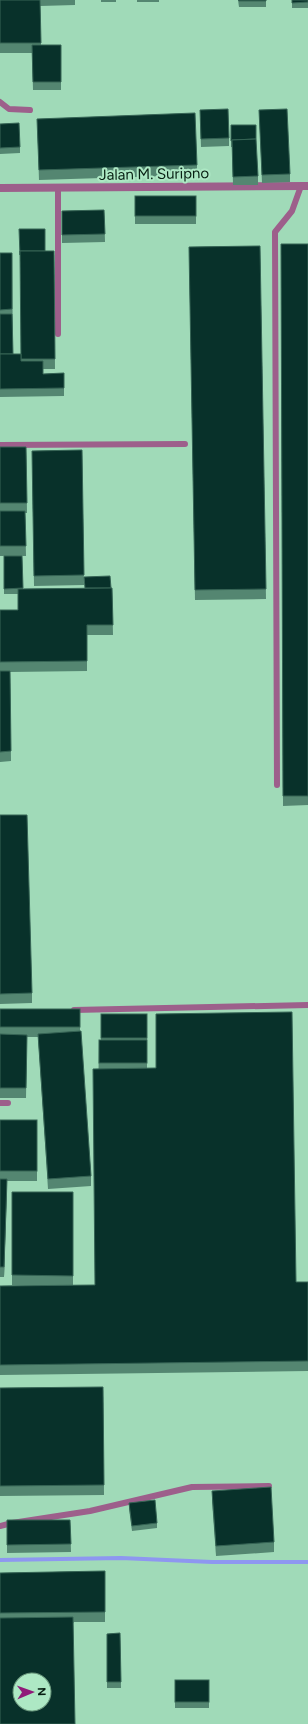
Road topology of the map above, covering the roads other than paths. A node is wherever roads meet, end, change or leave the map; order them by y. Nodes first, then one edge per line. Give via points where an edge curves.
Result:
1 (0, 102) edge
2 (30, 110) dead end
3 (305, 186) edge
4 (0, 188) edge
5 (58, 188) junction
6 (58, 334) dead end
7 (185, 444) dead end
8 (0, 445) edge
9 (277, 785) dead end
10 (308, 1005) edge
11 (63, 1010) edge
12 (0, 1103) edge
13 (8, 1103) dead end
14 (269, 1486) edge
15 (0, 1526) edge

1 - 2 lane via 9,108
3 - 5 street, Jalan M. Suripno
3 - 9 lane via 292,212 276,232
4 - 5 street, Jalan M. Suripno
5 - 6 lane
7 - 8 lane
10 - 11 lane
12 - 13 lane
14 - 15 lane via 192,1487 90,1510

